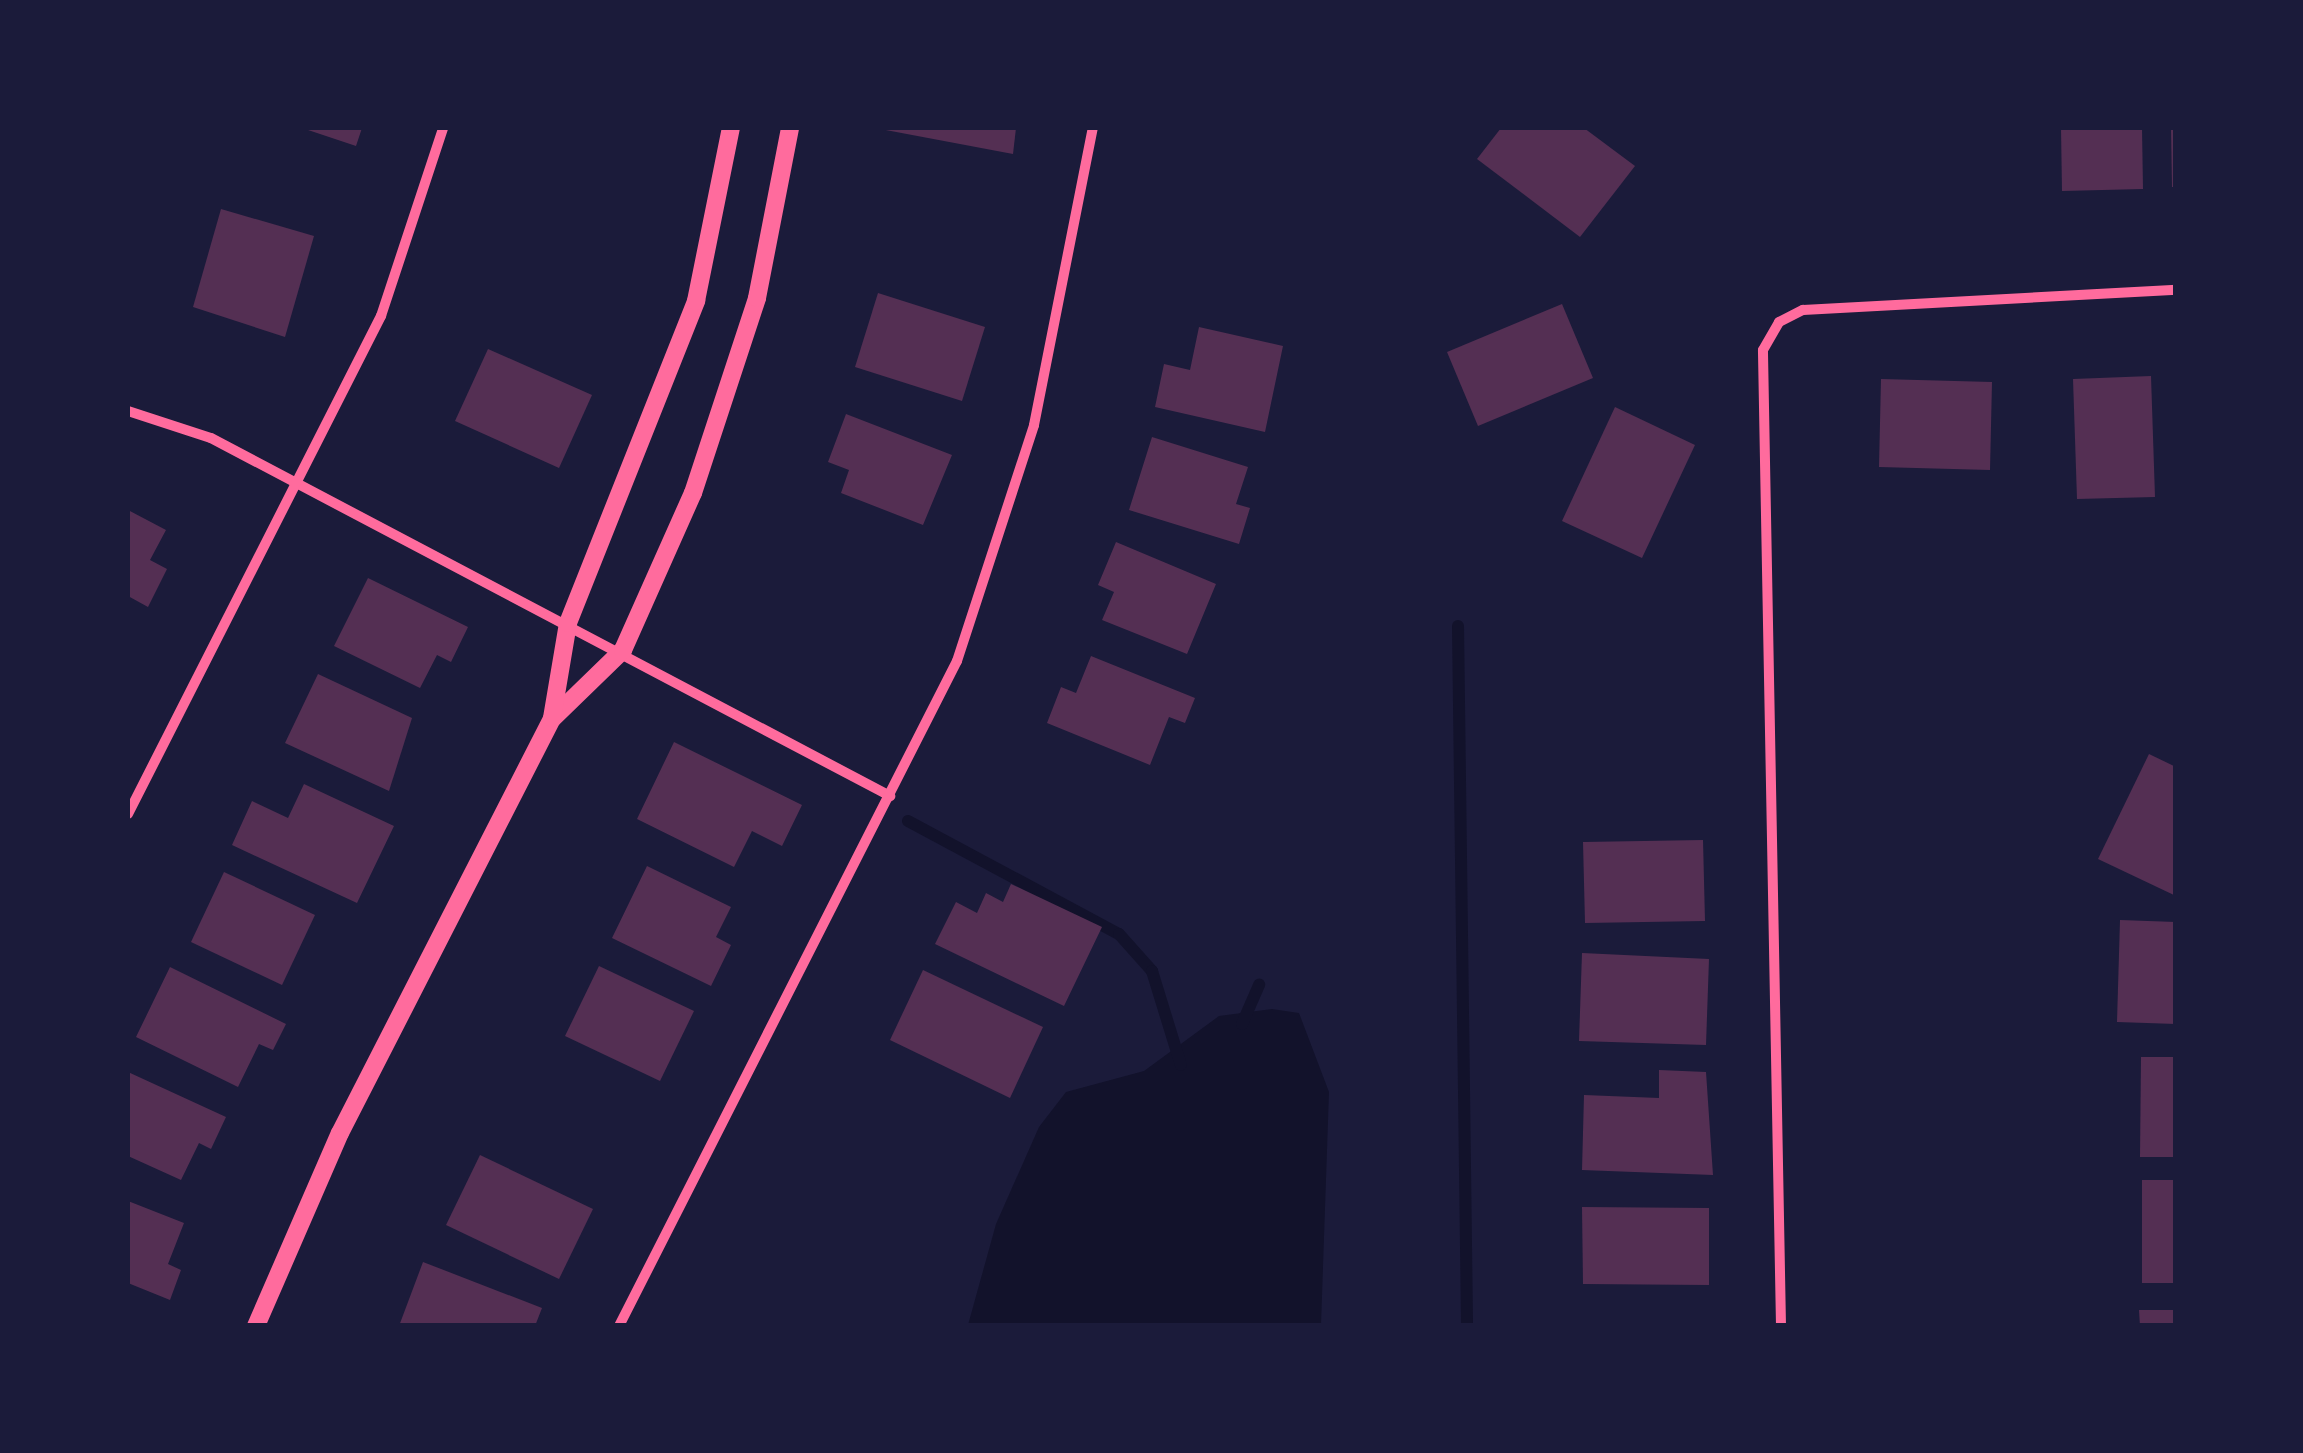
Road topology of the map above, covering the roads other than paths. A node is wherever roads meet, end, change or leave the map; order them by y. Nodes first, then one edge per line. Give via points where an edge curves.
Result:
1 (444, 128) edge
2 (731, 128) edge
3 (790, 128) edge
4 (1093, 128) edge
5 (2176, 290) edge
6 (128, 411) edge
7 (295, 482) junction
8 (568, 623) junction
9 (623, 650) junction
10 (552, 718) junction
11 (890, 796) junction
12 (128, 814) edge
13 (256, 1326) edge
14 (619, 1326) edge
15 (1781, 1326) edge

1 - 7 street via 381,316
2 - 8 street via 674,370
3 - 9 street via 728,390
4 - 11 street via 1062,307 1000,548
5 - 15 street via 1803,310 1768,336 1760,389
6 - 7 street via 211,438
7 - 8 street
7 - 12 street
8 - 9 street
8 - 10 street
9 - 10 street
9 - 11 street
10 - 13 street via 340,1132
11 - 14 street

